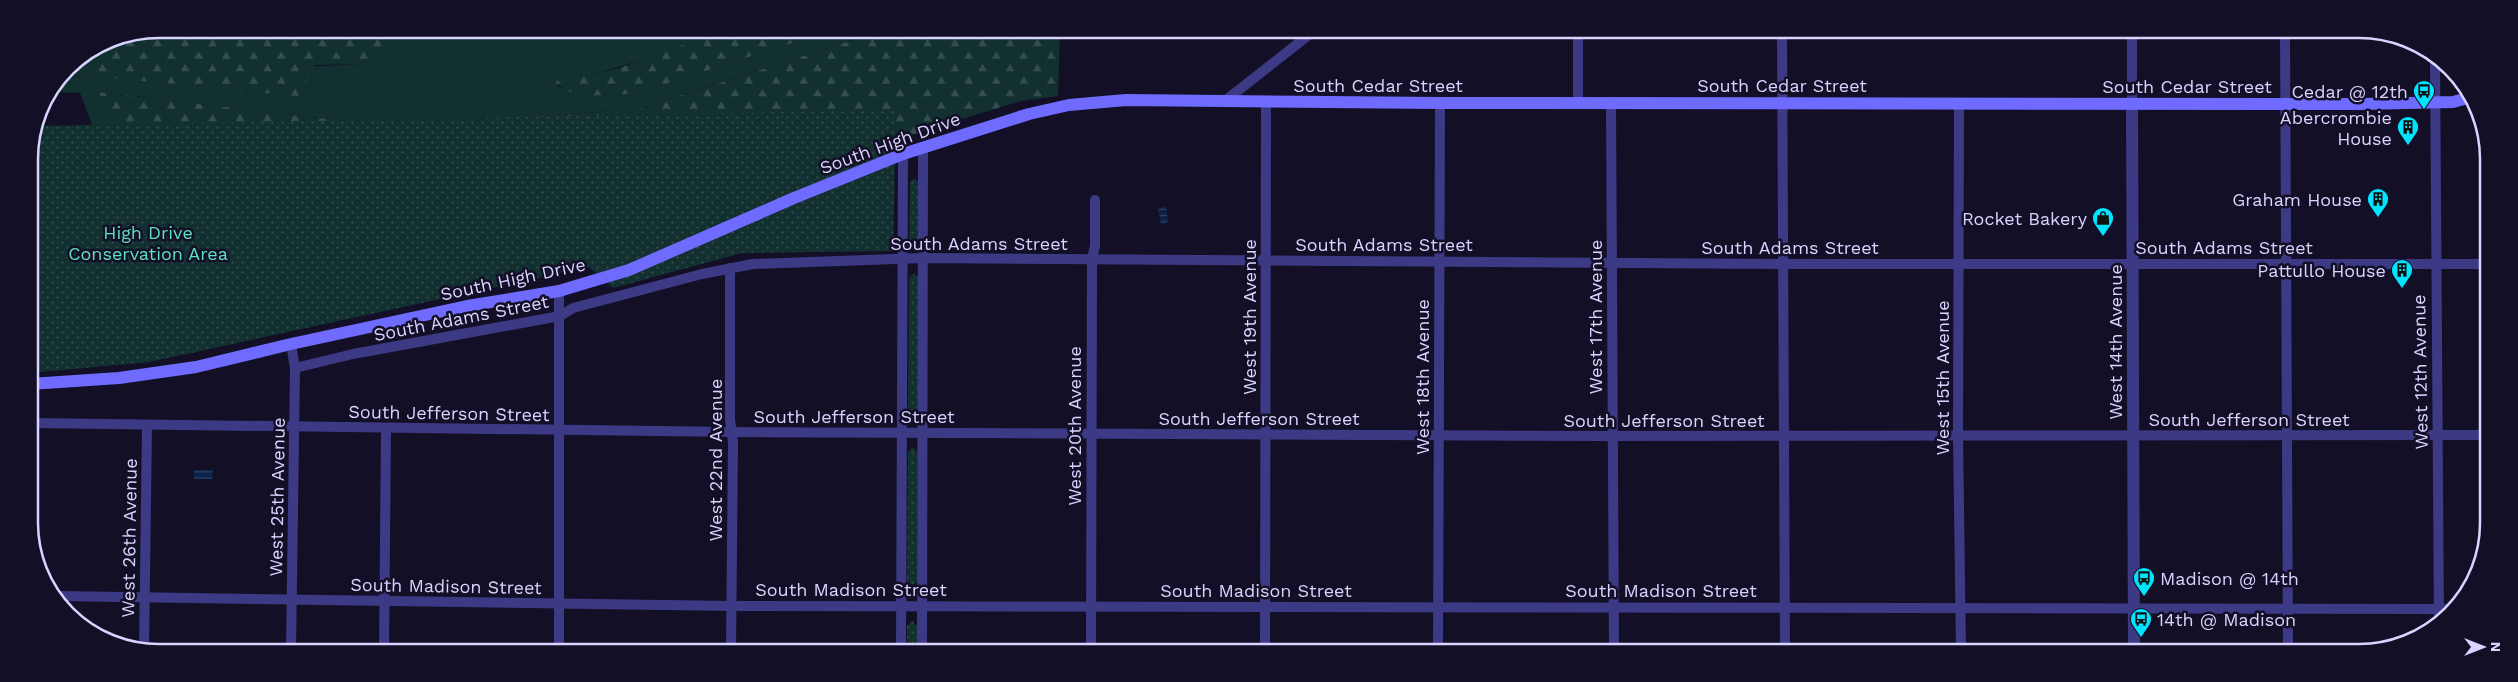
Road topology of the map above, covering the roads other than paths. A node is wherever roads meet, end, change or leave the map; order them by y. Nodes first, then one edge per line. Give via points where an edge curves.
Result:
1 (1305, 38) edge
2 (1578, 38) edge
3 (1782, 38) edge
4 (2132, 38) edge
5 (2285, 38) edge
6 (2435, 65) edge
7 (2464, 99) edge
8 (1225, 101) junction
9 (1097, 102) joint
10 (1266, 102) junction
11 (1578, 102) junction
12 (1611, 102) junction
13 (2434, 102) junction
14 (1440, 103) junction
15 (1782, 103) junction
16 (2285, 103) junction
17 (1959, 104) junction
18 (2132, 104) junction
19 (924, 148) junction
20 (903, 154) junction
21 (1095, 200) dead end
22 (902, 258) junction
23 (923, 258) junction
24 (1092, 258) junction
25 (1438, 260) junction
26 (1265, 261) junction
27 (1610, 261) junction
28 (2132, 262) junction
29 (1782, 264) junction
30 (1959, 264) junction
31 (2286, 264) junction
32 (2435, 264) junction
33 (2480, 264) edge
34 (730, 268) junction
35 (559, 291) junction
36 (560, 316) junction
37 (291, 344) junction
38 (295, 368) junction
39 (38, 383) edge
40 (38, 423) edge
41 (147, 425) junction
42 (294, 426) junction
43 (386, 429) junction
44 (560, 431) junction
45 (732, 432) junction
46 (902, 432) junction
47 (922, 432) junction
48 (1090, 433) junction
49 (1265, 434) junction
50 (1438, 435) junction
51 (1958, 435) junction
52 (2133, 435) junction
53 (2437, 435) junction
54 (2480, 435) edge
55 (1612, 436) junction
56 (1784, 436) junction
57 (2287, 437) junction
58 (62, 596) edge
59 (145, 596) junction
60 (292, 599) junction
61 (385, 602) junction
62 (559, 603) junction
63 (901, 605) junction
64 (922, 605) junction
65 (1438, 605) junction
66 (732, 606) junction
67 (1266, 606) junction
68 (1785, 606) junction
69 (1614, 607) junction
70 (1091, 608) junction
71 (1961, 608) junction
72 (2288, 609) junction
73 (2438, 609) junction
74 (2444, 609) edge
75 (2134, 610) junction
76 (2438, 615) edge
77 (144, 643) edge
78 (291, 644) edge
79 (384, 644) edge
80 (559, 644) edge
81 (732, 644) edge
82 (901, 644) edge
83 (922, 644) edge
84 (1091, 644) edge
85 (1265, 644) edge
86 (1438, 644) edge
87 (1614, 644) edge
88 (1785, 644) edge
89 (1961, 644) edge
90 (2134, 644) edge
91 (2288, 644) edge

1 - 8 street
2 - 11 street
3 - 15 street
4 - 18 street, West 14th Avenue
5 - 16 street
6 - 13 street, West 12th Avenue
7 - 13 main road, South Cedar Street
8 - 9 main road, South Cedar Street
8 - 10 main road, South Cedar Street
9 - 19 main road, South High Drive via 1028,114
10 - 14 main road, South Cedar Street
10 - 26 street, West 19th Avenue
11 - 12 main road, South Cedar Street
11 - 14 main road, South Cedar Street
12 - 15 main road, South Cedar Street
12 - 27 street, West 17th Avenue
13 - 16 main road, South Cedar Street
13 - 32 street, West 12th Avenue
14 - 25 street, West 18th Avenue
15 - 17 main road, South Cedar Street
15 - 29 street
16 - 18 main road, South Cedar Street
16 - 31 street
17 - 18 main road, South Cedar Street
17 - 30 street, West 15th Avenue
18 - 28 street, West 14th Avenue
19 - 20 main road, South High Drive
19 - 23 street
20 - 22 street
20 - 35 main road, South High Drive via 629,270
21 - 24 street, West 20th Avenue
22 - 23 street, South Adams Street
22 - 34 street, South Adams Street via 784,262
22 - 46 street
23 - 24 street, South Adams Street
23 - 47 street
24 - 26 street, South Adams Street
24 - 48 street, West 20th Avenue
25 - 26 street, South Adams Street
25 - 27 street, South Adams Street
25 - 50 street, West 18th Avenue
26 - 49 street, West 19th Avenue
27 - 29 street, South Adams Street
27 - 55 street, West 17th Avenue
28 - 30 street, South Adams Street
28 - 31 street, South Adams Street
28 - 52 street, West 14th Avenue
29 - 30 street, South Adams Street
29 - 56 street
30 - 51 street, West 15th Avenue
31 - 32 street, South Adams Street
31 - 57 street
32 - 33 street, South Adams Street
32 - 53 street, West 12th Avenue
34 - 36 street, South Adams Street via 573,308
34 - 45 street, West 22nd Avenue
35 - 36 street
35 - 37 main road, South High Drive via 467,306
36 - 38 street, South Adams Street via 353,354
36 - 44 street
37 - 38 street, West 25th Avenue
37 - 39 main road, South High Drive via 196,367 119,378
38 - 42 street, West 25th Avenue
40 - 41 street, South Jefferson Street
41 - 42 street, South Jefferson Street
41 - 59 street, West 26th Avenue
42 - 43 street, South Jefferson Street
42 - 60 street, West 25th Avenue
43 - 44 street, South Jefferson Street
43 - 61 street
44 - 45 street, South Jefferson Street
44 - 62 street
45 - 46 street, South Jefferson Street
45 - 66 street, West 22nd Avenue
46 - 47 street, South Jefferson Street
46 - 63 street
47 - 48 street, South Jefferson Street
47 - 64 street
48 - 49 street, South Jefferson Street
48 - 70 street, West 20th Avenue
49 - 50 street, South Jefferson Street
49 - 67 street, West 19th Avenue
50 - 55 street, South Jefferson Street
50 - 65 street, West 18th Avenue
51 - 52 street, South Jefferson Street
51 - 56 street, South Jefferson Street
51 - 71 street, West 15th Avenue
52 - 57 street, South Jefferson Street
52 - 75 street, West 14th Avenue
53 - 54 street, South Jefferson Street
53 - 57 street, South Jefferson Street
53 - 73 street, West 12th Avenue
55 - 56 street, South Jefferson Street
55 - 69 street, West 17th Avenue
56 - 68 street
57 - 72 street
58 - 59 street, South Madison Street
59 - 60 street, South Madison Street
59 - 77 street, West 26th Avenue
60 - 61 street, South Madison Street
60 - 78 street, West 25th Avenue
61 - 62 street, South Madison Street
61 - 79 street
62 - 66 street, South Madison Street
62 - 80 street
63 - 64 street, South Madison Street
63 - 66 street, South Madison Street
63 - 82 street
64 - 70 street, South Madison Street
64 - 83 street
65 - 67 street, South Madison Street
65 - 69 street, South Madison Street
65 - 86 street, West 18th Avenue
66 - 81 street, West 22nd Avenue
67 - 70 street, South Madison Street
67 - 85 street, West 19th Avenue
68 - 69 street, South Madison Street
68 - 71 street, South Madison Street
68 - 88 street
69 - 87 street, West 17th Avenue
70 - 84 street, West 20th Avenue
71 - 75 street, South Madison Street
71 - 89 street, West 15th Avenue
72 - 73 street, South Madison Street
72 - 75 street, South Madison Street
72 - 91 street
73 - 74 street, South Madison Street
73 - 76 street, West 12th Avenue
75 - 90 street, West 14th Avenue

